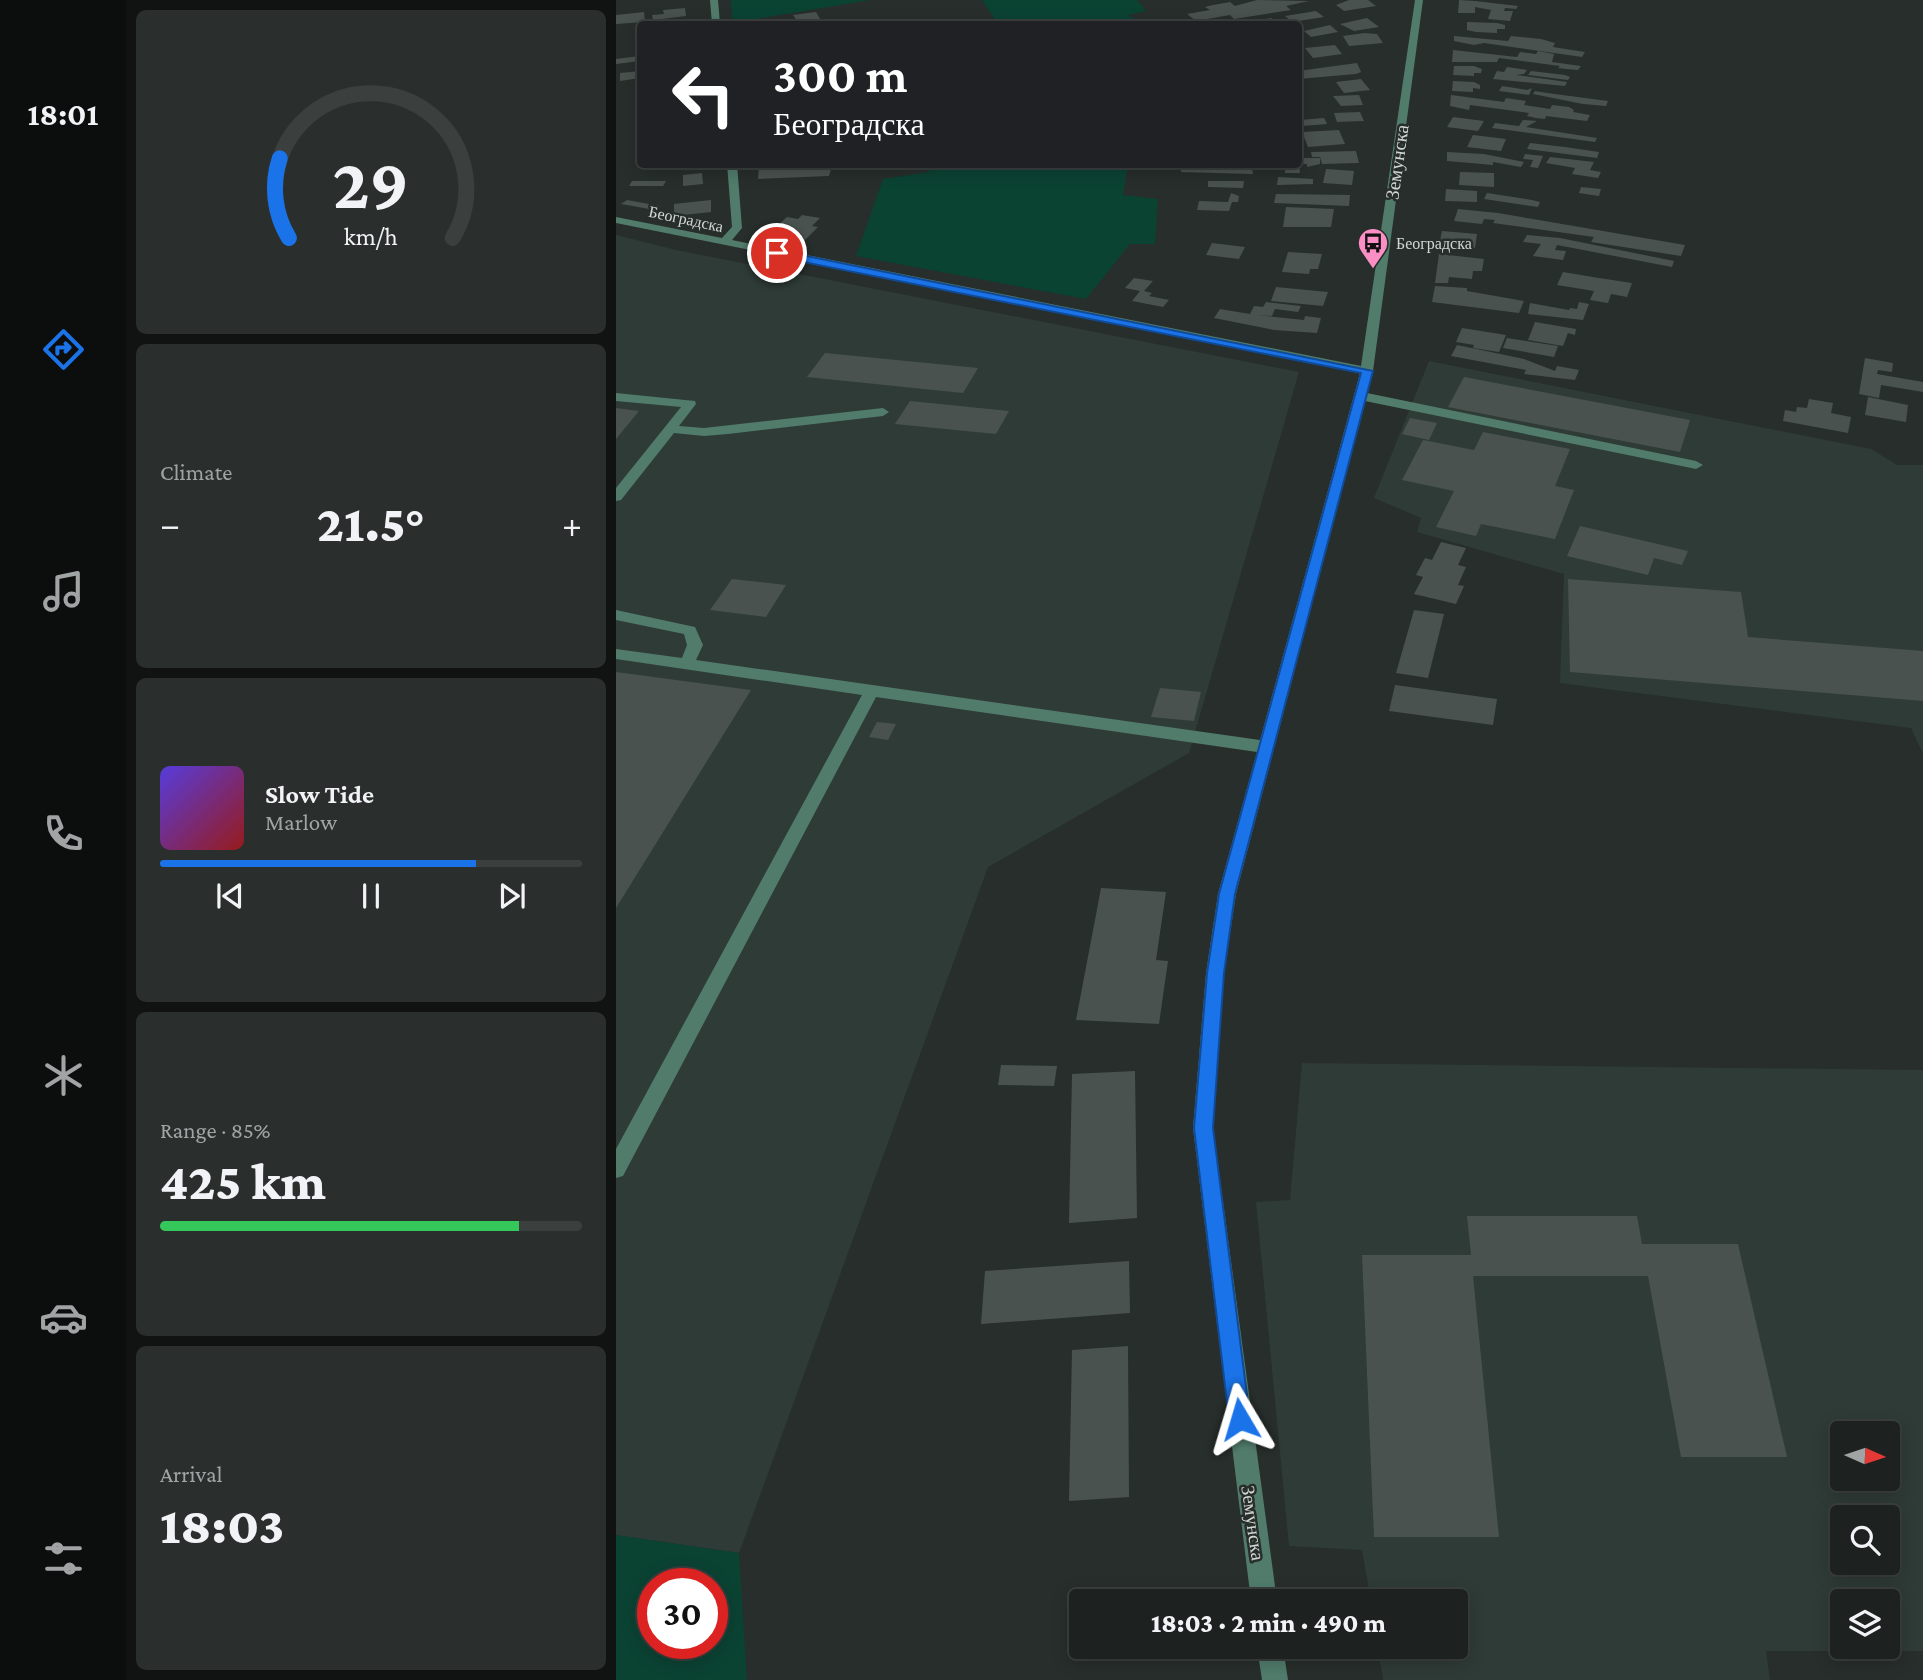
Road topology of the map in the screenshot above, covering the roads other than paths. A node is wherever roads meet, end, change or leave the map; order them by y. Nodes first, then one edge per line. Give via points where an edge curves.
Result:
1 (714, 0) edge
2 (1419, 0) edge
3 (716, 21) edge
4 (732, 168) edge
5 (616, 220) edge
6 (723, 243) junction
7 (1367, 371) junction
8 (1362, 396) junction
9 (616, 397) edge
10 (883, 412) dead end
11 (669, 429) junction
12 (1696, 465) dead end
13 (616, 497) edge
14 (616, 615) edge
15 (616, 654) edge
16 (688, 662) junction
17 (871, 692) junction
18 (1265, 747) junction
19 (616, 1169) edge
20 (1262, 1589) edge
21 (1272, 1659) edge
22 (1275, 1680) edge

1 - 3 street
2 - 7 street, Земунска
4 - 6 street via 737,228
5 - 6 street, Београдска
6 - 7 street, Београдска
7 - 8 street, Земунска
8 - 12 street
8 - 18 street, Земунска
9 - 11 street via 690,404
10 - 11 street via 728,430
11 - 13 street
14 - 16 street via 690,630 695,645
15 - 16 street
16 - 17 street
17 - 18 street
17 - 19 street
18 - 20 street, Земунска via 1227,894 1203,1128
21 - 22 street

